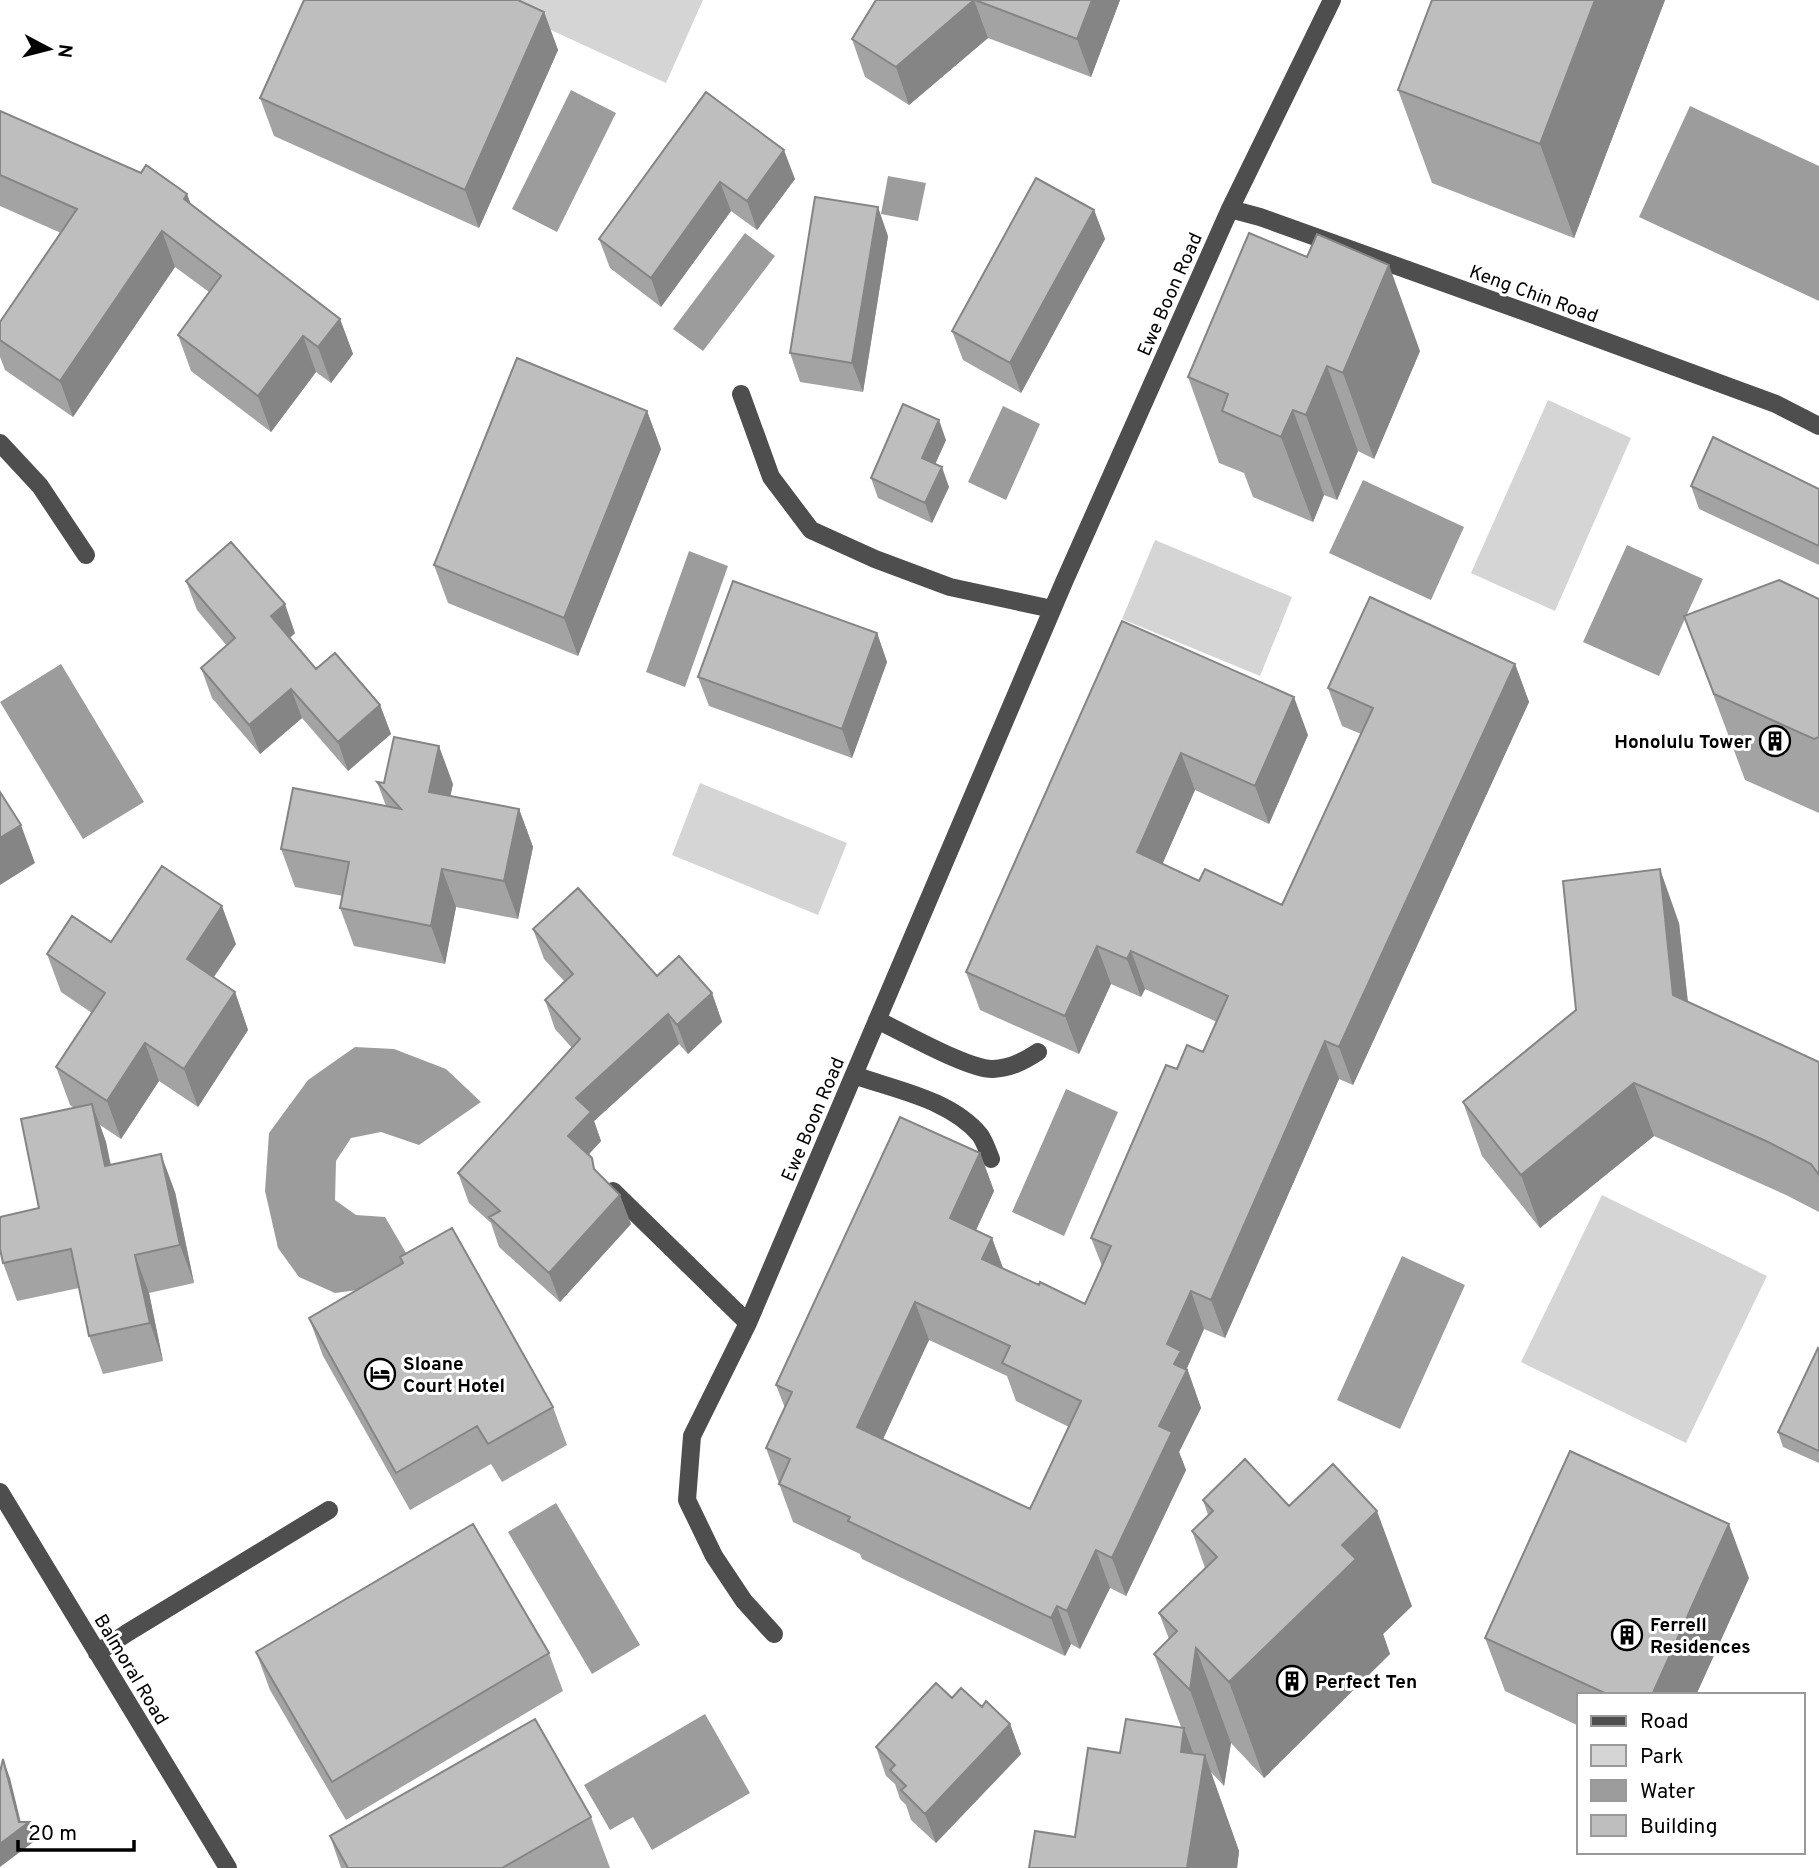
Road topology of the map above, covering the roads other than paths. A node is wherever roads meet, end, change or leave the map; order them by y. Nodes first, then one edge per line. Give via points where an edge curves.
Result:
1 (1332, 0) edge
2 (1230, 209) junction
3 (741, 394) dead end
4 (1819, 426) edge
5 (0, 443) edge
6 (86, 555) dead end
7 (1052, 609) junction
8 (877, 1020) junction
9 (1038, 1052) dead end
10 (854, 1075) junction
11 (991, 1160) dead end
12 (613, 1191) edge
13 (748, 1323) junction
14 (0, 1493) edge
15 (329, 1510) dead end
16 (774, 1634) dead end
17 (97, 1653) junction
18 (228, 1868) edge

1 - 2 street, Ewe Boon Road
2 - 4 street, Keng Chin Road via 1554,322 1776,404
2 - 7 street, Ewe Boon Road
3 - 7 street via 771,477 811,530 950,587
5 - 6 street via 40,486
7 - 8 street, Ewe Boon Road
8 - 9 street via 972,1065 992,1069 1018,1065
8 - 10 street, Ewe Boon Road
10 - 11 street via 937,1104 963,1119 982,1137
10 - 13 street, Ewe Boon Road
12 - 13 street
13 - 16 street, Ewe Boon Road via 692,1436 687,1500 714,1556 744,1601
14 - 17 street, Balmoral Road
15 - 17 street
17 - 18 street, Balmoral Road

